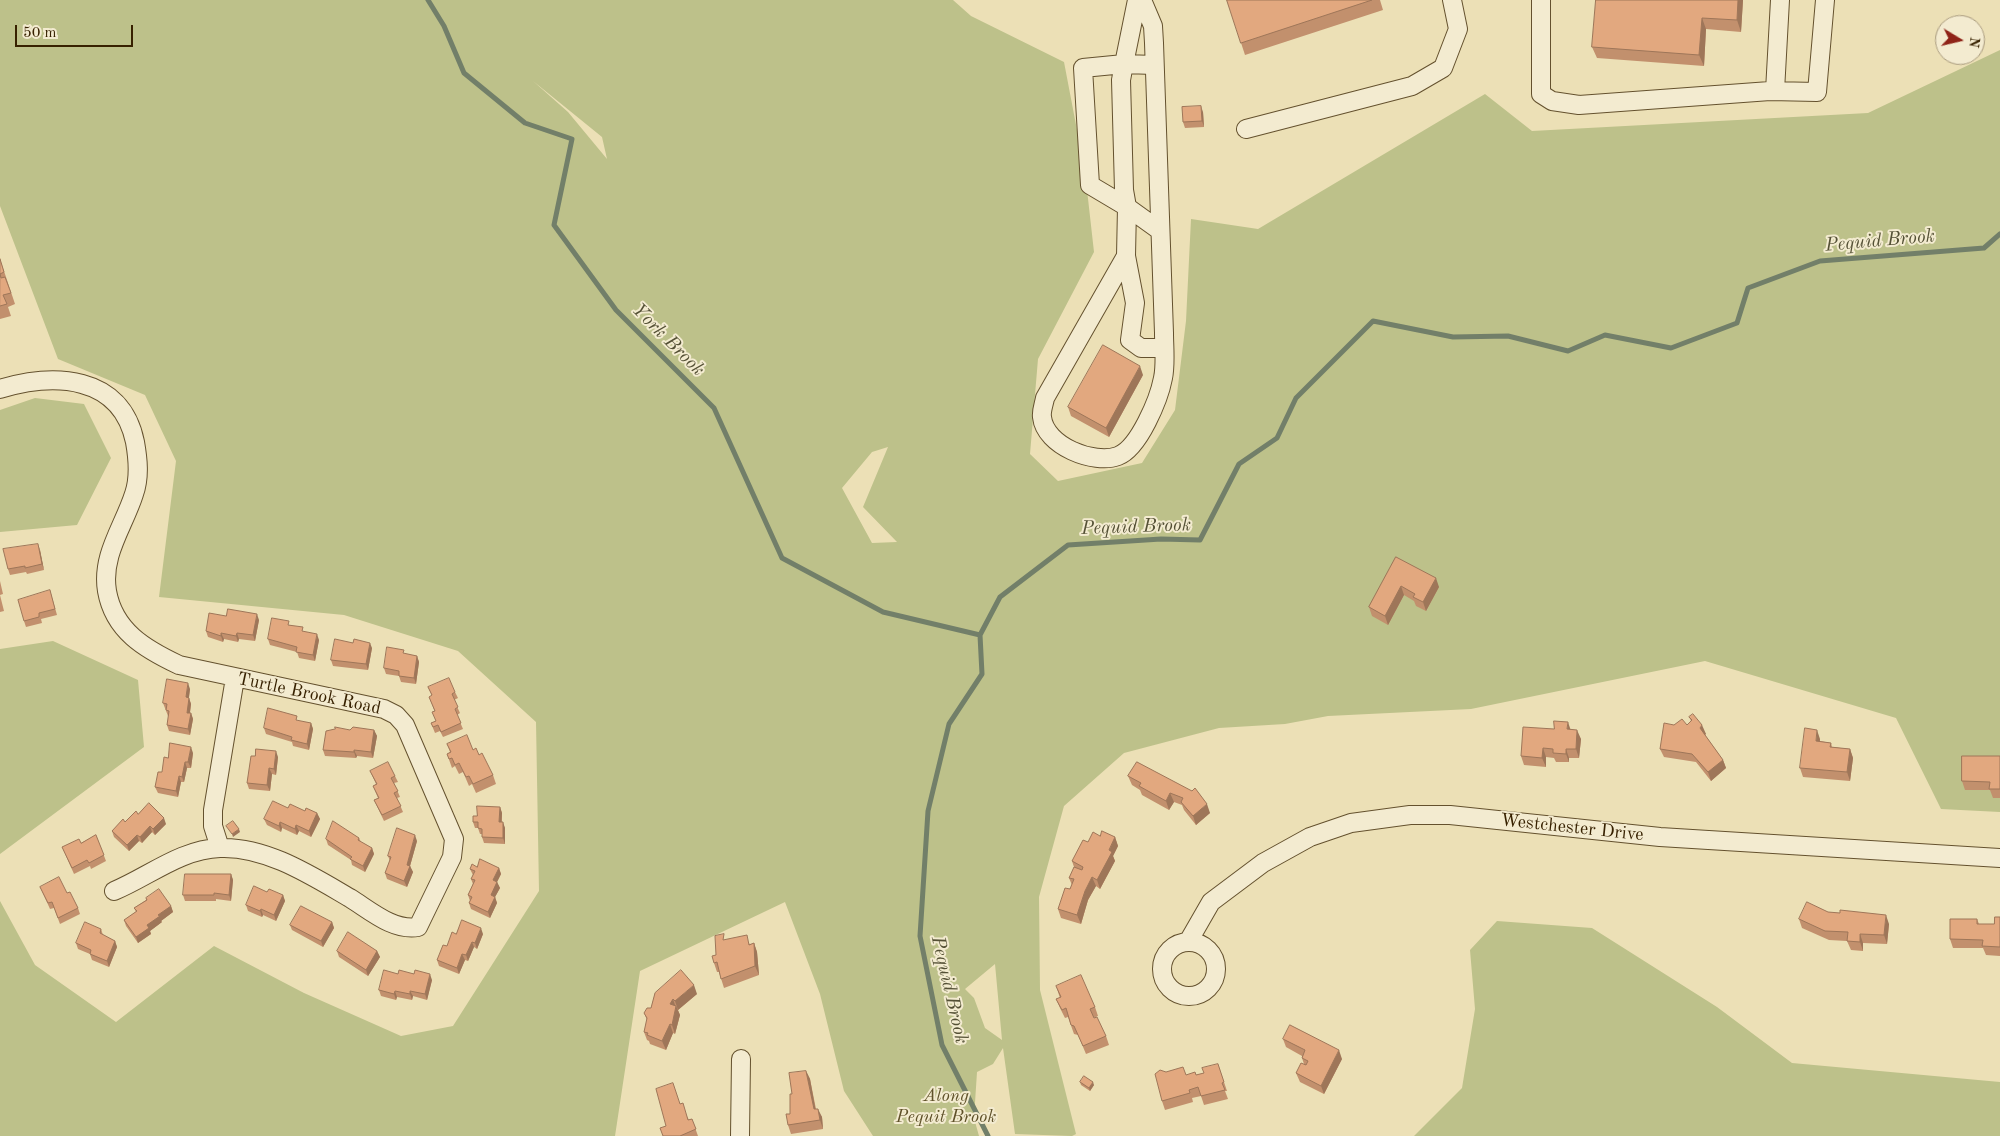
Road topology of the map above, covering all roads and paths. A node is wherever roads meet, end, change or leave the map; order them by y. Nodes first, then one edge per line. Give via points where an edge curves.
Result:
1 (1137, 0) edge
2 (1142, 0) edge
3 (1452, 0) edge
4 (1541, 0) edge
5 (1780, 0) edge
6 (1825, 0) edge
7 (1124, 64) junction
8 (1154, 64) junction
9 (1775, 90) junction
10 (1246, 129) dead end
11 (1127, 207) junction
12 (1159, 230) junction
13 (1126, 256) junction
14 (1135, 303) junction
15 (1163, 311) junction
16 (1164, 348) junction
17 (0, 389) edge
18 (235, 678) junction
19 (220, 848) junction
20 (2000, 858) edge
21 (114, 891) dead end
22 (1188, 942) dead end
23 (741, 1059) dead end
24 (740, 1136) edge

1 - 7 street
2 - 8 street via 1153,26
3 - 10 street via 1458,29 1443,68 1412,86
4 - 9 street via 1541,94 1552,100 1579,105
5 - 9 street
6 - 9 street via 1817,92
7 - 8 street
7 - 11 street via 1121,80
7 - 11 street via 1083,68 1090,185
8 - 12 street
11 - 12 street
11 - 13 street
12 - 15 street
13 - 14 street
13 - 16 street via 1045,398 1042,417 1051,437 1069,450 1096,460 1120,456 1136,441 1153,411 1163,378
14 - 15 street
14 - 16 street via 1130,340 1141,348
15 - 16 street
17 - 18 street, Turtle Brook Road via 23,382 72,380 90,385 111,399 125,415 134,436 138,473 135,494 108,559 105,576 112,609 120,626 148,651 179,665
18 - 19 street via 212,810
18 - 19 street, Turtle Brook Road via 384,709 396,715 405,725 454,838 454,848 423,921 418,927 408,929 277,860
19 - 21 street, Turtle Brook Road via 167,864
20 - 22 street, Westchester Drive via 1660,837 1450,815 1410,815 1351,823 1310,837 1263,863 1212,902
23 - 24 street

